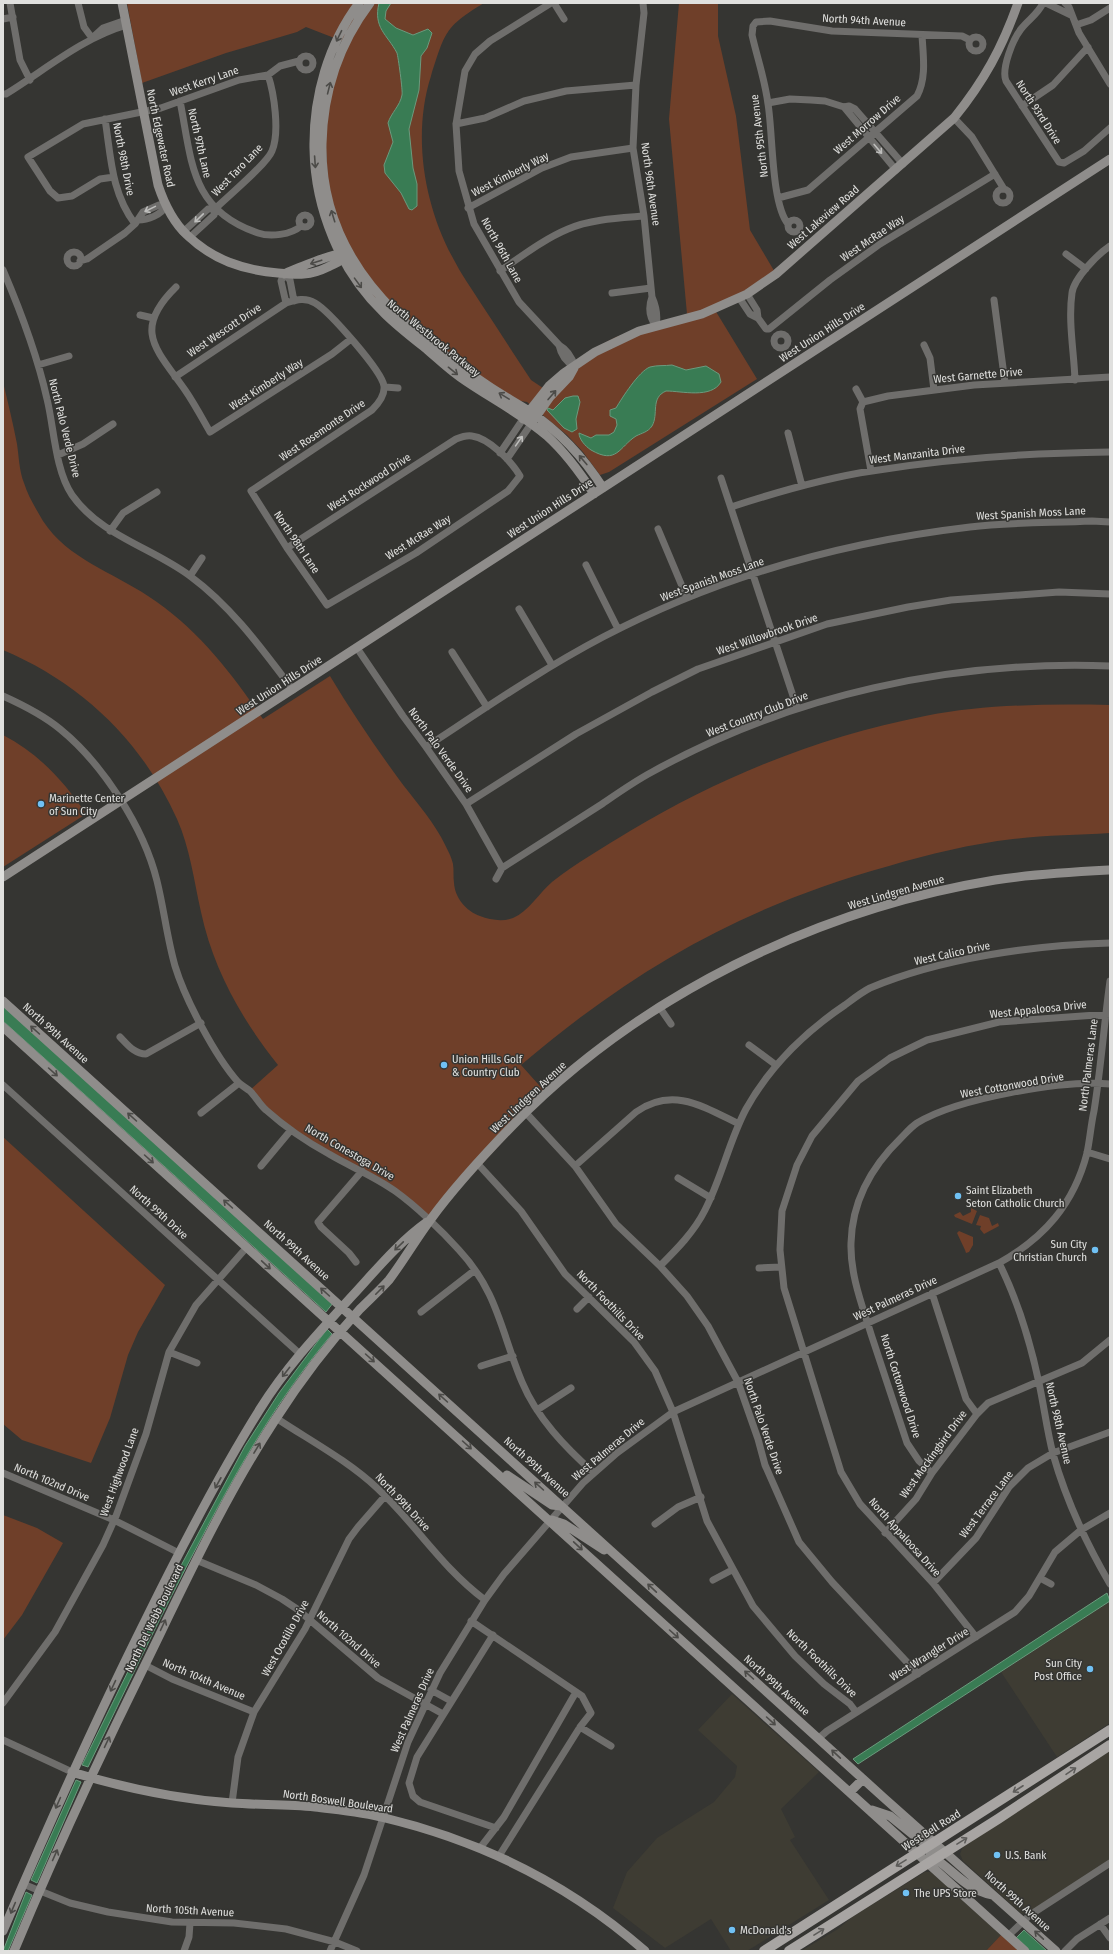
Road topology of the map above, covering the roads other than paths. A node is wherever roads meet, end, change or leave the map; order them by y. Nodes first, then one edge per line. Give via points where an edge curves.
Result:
1 (10, 3) edge
2 (78, 3) edge
3 (122, 3) edge
4 (359, 3) edge
5 (370, 3) edge
6 (551, 3) edge
7 (554, 3) edge
8 (643, 3) edge
9 (1018, 3) edge
10 (1065, 3) edge
11 (1049, 4) edge
12 (1110, 8) edge
13 (1071, 15) junction
14 (13, 17) junction
15 (3, 19) edge
16 (564, 19) dead end
17 (126, 22) junction
18 (756, 22) joint
19 (1076, 25) junction
20 (922, 34) junction
21 (92, 38) junction
22 (970, 40) dead end
23 (1088, 47) junction
24 (299, 62) dead end
25 (268, 75) junction
26 (30, 80) junction
27 (1110, 84) edge
28 (636, 85) junction
29 (3, 94) edge
30 (180, 101) junction
31 (768, 103) junction
32 (1022, 106) junction
33 (844, 107) junction
34 (143, 112) junction
35 (954, 118) junction
36 (105, 119) junction
37 (456, 124) junction
38 (1110, 128) edge
39 (876, 132) junction
40 (869, 138) junction
41 (633, 148) junction
42 (1110, 159) edge
43 (900, 167) junction
44 (995, 174) junction
45 (114, 177) junction
46 (1004, 188) dead end
47 (778, 198) junction
48 (166, 206) junction
49 (216, 208) junction
50 (468, 208) junction
51 (644, 216) junction
52 (136, 222) junction
53 (788, 224) dead end
54 (301, 226) dead end
55 (186, 235) junction
56 (1110, 246) edge
57 (1066, 254) dead end
58 (343, 255) junction
59 (80, 261) dead end
60 (1086, 269) junction
61 (3, 270) edge
62 (500, 271) junction
63 (284, 274) junction
64 (176, 287) dead end
65 (651, 288) junction
66 (612, 293) dead end
67 (743, 296) junction
68 (294, 300) junction
69 (994, 300) dead end
70 (286, 303) junction
71 (140, 315) dead end
72 (153, 318) junction
73 (656, 326) junction
74 (769, 328) junction
75 (777, 335) dead end
76 (351, 339) junction
77 (924, 345) dead end
78 (69, 356) dead end
79 (38, 365) junction
80 (575, 367) junction
81 (175, 377) junction
82 (1110, 377) edge
83 (1075, 380) junction
84 (1005, 383) junction
85 (384, 387) junction
86 (398, 388) dead end
87 (856, 389) dead end
88 (934, 390) junction
89 (863, 402) junction
90 (532, 417) junction
91 (523, 419) junction
92 (113, 424) dead end
93 (788, 433) dead end
94 (1110, 452) edge
95 (500, 453) junction
96 (58, 454) junction
97 (507, 459) junction
98 (871, 471) junction
99 (720, 478) dead end
100 (802, 486) junction
101 (603, 488) junction
102 (250, 491) joint
103 (157, 492) dead end
104 (594, 494) junction
105 (731, 507) junction
106 (1110, 522) edge
107 (658, 529) dead end
108 (110, 531) junction
109 (287, 548) junction
110 (202, 558) dead end
111 (586, 565) dead end
112 (753, 573) junction
113 (190, 576) junction
114 (1110, 594) edge
115 (687, 598) junction
116 (327, 604) joint
117 (518, 609) dead end
118 (618, 629) junction
119 (775, 642) junction
120 (357, 648) junction
121 (452, 652) dead end
122 (552, 665) junction
123 (1110, 666) edge
124 (293, 690) junction
125 (3, 696) edge
126 (487, 707) junction
127 (797, 708) junction
128 (426, 747) junction
129 (121, 801) junction
130 (466, 804) junction
131 (502, 868) junction
132 (1110, 870) edge
133 (3, 877) edge
134 (496, 879) dead end
135 (1110, 943) edge
136 (1110, 981) edge
137 (3, 1001) edge
138 (660, 1008) junction
139 (1108, 1013) edge
140 (201, 1023) junction
141 (671, 1024) dead end
142 (3, 1027) edge
143 (120, 1037) dead end
144 (749, 1045) dead end
145 (776, 1065) junction
146 (239, 1083) junction
147 (1098, 1083) junction
148 (1110, 1084) edge
149 (3, 1085) edge
150 (201, 1113) dead end
151 (526, 1113) junction
152 (739, 1124) junction
153 (291, 1130) junction
154 (1087, 1152) junction
155 (1110, 1159) edge
156 (477, 1164) junction
157 (261, 1166) dead end
158 (575, 1166) junction
159 (362, 1171) junction
160 (678, 1178) dead end
161 (711, 1198) junction
162 (429, 1221) junction
163 (247, 1247) junction
164 (356, 1262) dead end
165 (999, 1263) junction
166 (660, 1266) junction
167 (782, 1267) junction
168 (759, 1268) dead end
169 (474, 1270) junction
170 (217, 1279) junction
171 (932, 1293) junction
172 (589, 1296) junction
173 (342, 1307) junction
174 (576, 1309) dead end
175 (421, 1312) dead end
176 (353, 1318) junction
177 (328, 1321) junction
178 (868, 1322) junction
179 (341, 1332) junction
180 (1110, 1340) edge
181 (169, 1352) junction
182 (803, 1352) junction
183 (300, 1354) junction
184 (513, 1356) junction
185 (197, 1363) dead end
186 (481, 1366) dead end
187 (738, 1382) junction
188 (1039, 1382) junction
189 (571, 1388) dead end
190 (538, 1410) junction
191 (672, 1412) junction
192 (977, 1414) junction
193 (276, 1418) junction
194 (1110, 1432) edge
195 (1053, 1454) junction
196 (484, 1461) junction
197 (3, 1473) edge
198 (594, 1473) junction
199 (932, 1473) junction
200 (385, 1496) junction
201 (701, 1498) junction
202 (562, 1506) junction
203 (1110, 1513) edge
204 (114, 1520) junction
205 (550, 1520) junction
206 (655, 1524) dead end
207 (1081, 1530) junction
208 (885, 1533) junction
209 (179, 1553) junction
210 (196, 1560) junction
211 (624, 1562) junction
212 (732, 1570) junction
213 (1040, 1578) junction
214 (713, 1580) dead end
215 (933, 1583) junction
216 (1051, 1584) dead end
217 (1110, 1584) edge
218 (485, 1600) junction
219 (309, 1620) junction
220 (471, 1621) junction
221 (493, 1635) junction
222 (976, 1637) junction
223 (145, 1665) junction
224 (918, 1674) junction
225 (431, 1690) junction
226 (576, 1692) junction
227 (450, 1701) junction
228 (425, 1702) junction
229 (3, 1703) edge
230 (254, 1712) junction
231 (856, 1712) junction
232 (443, 1714) junction
233 (580, 1727) junction
234 (1110, 1730) edge
235 (819, 1738) junction
236 (3, 1740) edge
237 (1110, 1745) edge
238 (611, 1746) dead end
239 (72, 1772) junction
240 (90, 1778) junction
241 (863, 1779) junction
242 (850, 1792) junction
243 (232, 1803) junction
244 (867, 1809) junction
245 (383, 1817) junction
246 (496, 1828) junction
247 (930, 1845) junction
248 (480, 1848) junction
249 (945, 1852) junction
250 (917, 1853) junction
251 (499, 1856) junction
252 (932, 1860) junction
253 (1110, 1863) edge
254 (23, 1884) junction
255 (39, 1891) junction
256 (994, 1896) junction
257 (1110, 1918) edge
258 (1023, 1921) junction
259 (190, 1923) junction
260 (1100, 1924) junction
261 (3, 1931) edge
262 (1009, 1936) junction
263 (1110, 1938) edge
264 (781, 1940) junction
265 (335, 1942) junction
266 (14, 1951) edge
267 (184, 1951) edge
268 (330, 1951) edge
269 (357, 1951) edge
270 (645, 1951) edge
271 (764, 1951) edge
272 (788, 1951) edge
273 (1026, 1951) edge
274 (1056, 1951) edge
275 (1065, 1951) edge

1 - 14 street
2 - 21 street via 84,27
3 - 17 street, North Edgewater Road
4 -> 58 street, North Westbrook Parkway via 331,53 319,91 315,116 315,174 327,225
58 -> 5 street, North Westbrook Parkway via 325,182 322,151 324,117 328,93 340,56
6 - 37 street, North 96th Lane via 490,41 475,54 465,71
7 - 16 street
8 - 28 street, North 96th Avenue
9 - 35 street, West Lakeview Road via 991,66
10 - 13 street
11 - 13 street
11 - 32 street, North 93rd Drive via 1020,30 1003,70 1006,81
12 - 19 street via 1091,20
13 - 19 street
14 - 15 street
14 - 26 street via 20,60
17 - 21 street
17 - 34 street, North Edgewater Road
18 - 20 street, North 94th Avenue via 770,21 832,31
18 - 31 street, North 95th Avenue via 752,34
19 - 23 street
20 - 22 street, North 94th Avenue via 962,36
20 - 39 street, West Morrow Drive via 924,71 921,88 917,96
21 - 26 street
23 - 27 street
23 - 32 street via 1053,85
24 - 25 street, West Kerry Lane via 280,66
25 - 30 street, West Kerry Lane via 240,80
25 - 49 street, West Taro Lane via 276,113 272,151
26 - 29 street
28 - 37 street via 566,91 524,101 485,118
28 - 41 street, North 96th Avenue
30 - 34 street, West Kerry Lane
30 - 49 street, North 97th Lane via 191,164 197,183 208,202
31 - 33 street via 790,98 825,101
31 - 47 street, North 95th Avenue
32 - 38 street, North 93rd Drive via 1062,163 1084,151
33 - 39 street via 855,109
33 - 40 street
34 - 36 street, West Kerry Lane
34 - 48 street, North Edgewater Road via 158,186
35 - 43 street, West Lakeview Road
35 - 44 street via 972,136
36 - 45 street, North 98th Drive
36 - 45 street, West Kerry Lane via 83,124 28,157 50,192 58,198 72,196 100,179
37 - 50 street, North 96th Lane via 459,171
39 - 40 street, West Morrow Drive
39 - 43 street
40 -> 43 street
40 - 47 street, West Morrow Drive via 808,190
41 - 50 street, West Kimberly Way via 571,157 542,168
41 - 51 street, North 96th Avenue
42 - 101 street, West Union Hills Drive
43 - 67 street, West Lakeview Road via 776,274
44 - 46 street
44 - 74 street, West McRae Way via 880,244
45 - 52 street, North 98th Drive via 126,213
47 - 53 street, North 95th Avenue via 783,217
48 - 52 street via 159,205 143,212
48 - 55 street, North Edgewater Road
49 - 54 street, North 97th Lane via 226,218 264,235 296,230
49 - 55 street, West Taro Lane via 214,215
50 - 62 street, North 96th Lane
51 - 62 street via 601,220 569,228
51 - 65 street, North 96th Avenue
52 - 59 street via 108,245
55 - 63 street, North Edgewater Road via 219,259 238,267 256,272
56 - 60 street via 1098,254
57 - 60 street
58 - 63 street, North Edgewater Road via 292,269
90 -> 58 street, North Westbrook Parkway via 464,369 390,309
58 -> 91 street, North Westbrook Parkway via 361,287 383,313 459,377
60 - 83 street via 1072,292
61 - 79 street, North Palo Verde Drive via 21,313
62 - 80 street, North 96th Lane via 519,302 559,345 560,352 568,363
63 - 68 street via 290,280
63 - 70 street via 281,281
64 - 72 street via 161,301
65 - 66 street
65 - 73 street, North 96th Avenue via 658,319
67 - 73 street, West Lakeview Road via 702,314
67 - 74 street via 757,310 758,318
68 - 70 street
68 - 76 street via 304,298 316,303
69 - 84 street
70 - 81 street, West Wescott Drive
71 - 72 street
72 - 81 street via 153,341
73 - 80 street, West Lakeview Road via 615,342
74 - 75 street
76 - 81 street, West Kimberly Way via 332,354 210,432
76 - 85 street via 380,373
77 - 88 street via 930,358
78 - 79 street
79 - 96 street, North Palo Verde Drive
80 - 90 street, West Lakeview Road via 549,386
82 - 83 street, West Garnette Drive
83 - 84 street, West Garnette Drive
84 - 88 street, West Garnette Drive
85 - 86 street
85 - 102 street, West Rosemonte Drive via 379,404 372,410
87 - 89 street
88 - 89 street, West Garnette Drive
89 - 98 street via 860,409
90 - 91 street, West Lakeview Road
97 -> 90 street, West Lakeview Road
101 -> 90 street, North Westbrook Parkway via 579,455
90 - 104 street, North Westbrook Parkway via 563,452
91 - 95 street, West Lakeview Road
92 - 96 street via 83,444
93 - 100 street
94 - 98 street, West Manzanita Drive via 1031,453
95 - 97 street
95 - 109 street, West Rockwood Drive via 481,438 465,436 456,439
96 - 108 street, North Palo Verde Drive via 70,493 84,512
97 - 116 street, West McRae Way via 520,476 508,491 416,553
98 - 100 street, West Manzanita Drive
99 - 105 street
100 - 105 street, West Manzanita Drive
101 - 104 street, West Union Hills Drive
102 - 109 street, North 98th Lane
103 - 108 street via 123,513
104 - 120 street, West Union Hills Drive
105 - 112 street
106 - 112 street, West Spanish Moss Lane via 1092,520 971,526 867,543
107 - 115 street
108 - 113 street, North Palo Verde Drive
109 - 116 street, North 98th Lane
110 - 113 street
111 - 118 street
112 - 115 street, West Spanish Moss Lane
112 - 119 street
113 - 124 street, North Palo Verde Drive via 226,608 250,634
114 - 119 street, West Willowbrook Drive via 1059,592 950,600 827,624
115 - 118 street, West Spanish Moss Lane
117 - 122 street
118 - 122 street, West Spanish Moss Lane
119 - 127 street
119 - 130 street, West Willowbrook Drive via 698,670 652,692 576,734
120 - 124 street, West Union Hills Drive
120 - 128 street, North Palo Verde Drive
121 - 126 street
122 - 126 street, West Spanish Moss Lane
123 - 127 street, West Country Club Drive via 1067,664 979,670 896,682
124 - 129 street, West Union Hills Drive
125 - 129 street, North Conestoga Drive via 24,705 61,730 102,773
126 - 128 street, West Spanish Moss Lane
127 - 131 street, West Country Club Drive via 721,738 651,772
128 - 130 street, North Palo Verde Drive
129 - 133 street, West Union Hills Drive
129 - 140 street, North Conestoga Drive via 147,852 157,881 176,967
130 - 131 street, North Palo Verde Drive
131 - 134 street, West Country Club Drive
132 - 138 street, West Lindgren Avenue via 1062,872 996,880 936,892 869,910 789,940 737,964
135 - 145 street, West Calico Drive via 1066,944 986,956 927,968 869,988 813,1028
136 - 139 street, North Palmeras Lane
173 -> 137 street, North 99th Avenue
138 - 141 street
138 - 151 street, West Lindgren Avenue via 590,1058
139 - 147 street, North Palmeras Lane
139 - 167 street, West Appaloosa Drive via 999,1022 927,1040 890,1058 858,1081 812,1136 797,1165 782,1211
140 - 143 street via 146,1054 132,1049
140 - 146 street, North Conestoga Drive
142 -> 163 street
144 - 145 street
145 - 152 street, West Calico Drive
146 - 150 street
146 - 153 street, North Conestoga Drive
147 - 148 street, West Cottonwood Drive
147 - 154 street, North Palmeras Lane
147 - 178 street, West Cottonwood Drive via 1044,1088 950,1108 916,1124 887,1152 862,1190 854,1215 852,1268
149 - 170 street, North 99th Drive
151 - 156 street, West Lindgren Avenue
151 - 158 street, North Palo Verde Drive
152 - 158 street via 696,1103 678,1100 659,1101 636,1112
152 - 161 street, West Calico Drive
153 - 157 street
153 - 159 street, North Conestoga Drive
154 - 155 street
154 - 165 street, West Palmeras Drive via 1079,1178 1056,1217 1036,1239
156 - 162 street, West Lindgren Avenue
156 - 172 street, North Foothills Drive via 521,1211 566,1274
158 - 166 street, North Palo Verde Drive via 616,1224
159 - 162 street, North Conestoga Drive via 396,1192
159 - 164 street via 318,1222
160 - 161 street
161 - 166 street, West Calico Drive via 691,1232
162 - 169 street, North Conestoga Drive via 457,1248
162 -> 173 street, West Lindgren Avenue via 395,1250
176 -> 162 street, West Lindgren Avenue via 386,1284
163 - 170 street, West Highwood Lane
163 -> 177 street
165 - 171 street, West Palmeras Drive
165 - 188 street, North 98th Avenue via 1021,1314
166 - 187 street, North Palo Verde Drive via 687,1296 708,1326
167 - 168 street
167 - 182 street, West Appaloosa Drive via 784,1288
169 - 175 street
169 - 184 street, North Conestoga Drive via 496,1307
170 - 181 street, West Highwood Lane via 196,1305
170 - 183 street, North 99th Drive
171 - 178 street, West Palmeras Drive
171 - 192 street via 966,1399
172 - 174 street
172 - 191 street, North Foothills Drive via 634,1342 655,1371
173 - 176 street, North 99th Avenue
173 - 177 street, North Del Webb Boulevard
176 - 179 street, North Del Webb Boulevard
202 -> 176 street, North 99th Avenue
177 - 179 street
177 - 183 street, North Del Webb Boulevard
178 - 182 street, West Palmeras Drive
178 - 199 street, North Cottonwood Drive via 907,1443 919,1461
179 - 193 street, North Del Webb Boulevard
179 -> 196 street
180 - 188 street, West Mockingbird Drive via 1082,1363
181 - 185 street
181 - 204 street, West Highwood Lane via 146,1434
182 - 187 street, West Palmeras Drive
182 - 208 street, North Appaloosa Drive via 841,1472 860,1504
183 -> 209 street, North Del Webb Boulevard via 260,1408
184 - 186 street
184 - 190 street, North Conestoga Drive via 522,1383
187 - 191 street, West Palmeras Drive
187 - 224 street, North Palo Verde Drive via 765,1465 799,1542 832,1582
188 - 192 street, West Mockingbird Drive via 994,1400
188 - 195 street, North 98th Avenue
189 - 190 street
190 - 198 street, North Conestoga Drive via 565,1447
191 - 198 street, West Palmeras Drive
191 - 201 street, North Foothills Drive
192 - 199 street, West Mockingbird Drive
193 - 200 street, North 99th Drive via 365,1477
210 -> 193 street, North Del Webb Boulevard via 243,1472
194 - 195 street, West Terrace Lane
195 - 207 street, North 98th Avenue
195 - 215 street, West Terrace Lane via 1028,1468 1009,1487 976,1538
196 - 202 street via 552,1505
196 - 205 street
197 - 204 street, North 102nd Drive
198 - 202 street, West Palmeras Drive
199 - 208 street, West Mockingbird Drive via 916,1499
200 - 218 street, North 99th Drive via 453,1574
200 - 219 street, West Ocotillo Drive via 349,1540
201 - 206 street via 678,1507
201 - 212 street, North Foothills Drive via 707,1521
202 - 205 street, West Palmeras Drive
202 - 211 street, North 99th Avenue
203 - 207 street, West Wrangler Drive
204 - 209 street, North 102nd Drive
204 - 229 street, West Highwood Lane via 60,1624
205 - 211 street via 564,1524
205 - 218 street, West Palmeras Drive
205 -> 242 street
207 - 213 street, West Wrangler Drive via 1055,1552
207 - 217 street, North 98th Avenue
208 - 215 street, North Appaloosa Drive
209 -> 239 street, North Del Webb Boulevard
210 - 219 street, North 102nd Drive via 269,1591
223 -> 210 street, North Del Webb Boulevard
235 -> 211 street, North 99th Avenue
212 - 214 street
212 - 231 street, North Foothills Drive via 753,1606 770,1628 795,1656
213 - 216 street
213 - 222 street, West Wrangler Drive via 1030,1596 1015,1612
215 - 222 street, North Appaloosa Drive
218 - 220 street, West Palmeras Drive
219 - 228 street, North 102nd Drive via 378,1678
219 - 230 street, West Ocotillo Drive
220 - 221 street
220 - 225 street, West Palmeras Drive
221 - 226 street
221 - 227 street
222 - 224 street, West Wrangler Drive
223 - 230 street, North 104th Avenue via 172,1679
240 -> 223 street, North Del Webb Boulevard
224 - 231 street, West Wrangler Drive
225 - 227 street
225 - 228 street, West Palmeras Drive
226 - 233 street via 582,1696 591,1712
226 - 246 street
227 - 232 street
228 - 232 street, North 102nd Drive
228 - 245 street, West Palmeras Drive
230 - 243 street, West Ocotillo Drive via 238,1757
231 - 235 street, West Wrangler Drive
232 - 246 street via 417,1757 409,1783 413,1796 420,1802
233 - 238 street
233 - 251 street
234 -> 247 main road, West Bell Road
241 -> 235 street, North 99th Avenue
236 - 239 street, North Boswell Boulevard
249 -> 237 main road
239 - 240 street, North Boswell Boulevard
239 -> 254 street, North Del Webb Boulevard
240 - 243 street, North Boswell Boulevard via 165,1795
255 -> 240 street, North Del Webb Boulevard
241 - 242 street
241 - 247 street, North 99th Avenue
242 - 244 street
243 - 245 street, North Boswell Boulevard via 313,1807
244 - 247 street via 890,1816
244 - 250 street
245 - 248 street, North Boswell Boulevard
245 - 265 street, West Palmeras Drive via 356,1896
246 - 248 street
247 - 249 street, North 99th Avenue
247 - 250 main road, West Bell Road
248 - 251 street, North Boswell Boulevard
249 - 252 main road
249 - 256 street, North 99th Avenue
250 - 252 street
250 -> 264 main road, West Bell Road
251 - 270 street, North Boswell Boulevard via 574,1898
252 - 256 street via 978,1892
252 - 262 street
272 -> 252 main road
253 - 258 street
254 - 255 street, North 105th Avenue
254 -> 261 street, North Del Webb Boulevard
255 - 259 street, North 105th Avenue via 70,1903 108,1912 144,1919
255 - 266 street, North Del Webb Boulevard
256 - 258 street, North 99th Avenue
257 - 260 street
258 - 262 street
274 -> 258 street, North 99th Avenue
259 - 265 street, North 105th Avenue via 234,1923 286,1929
259 - 267 street
260 - 263 street
260 - 275 street
262 - 273 street
264 - 271 main road, West Bell Road
264 - 272 main road
265 - 268 street, West Palmeras Drive
265 - 269 street, North 105th Avenue

